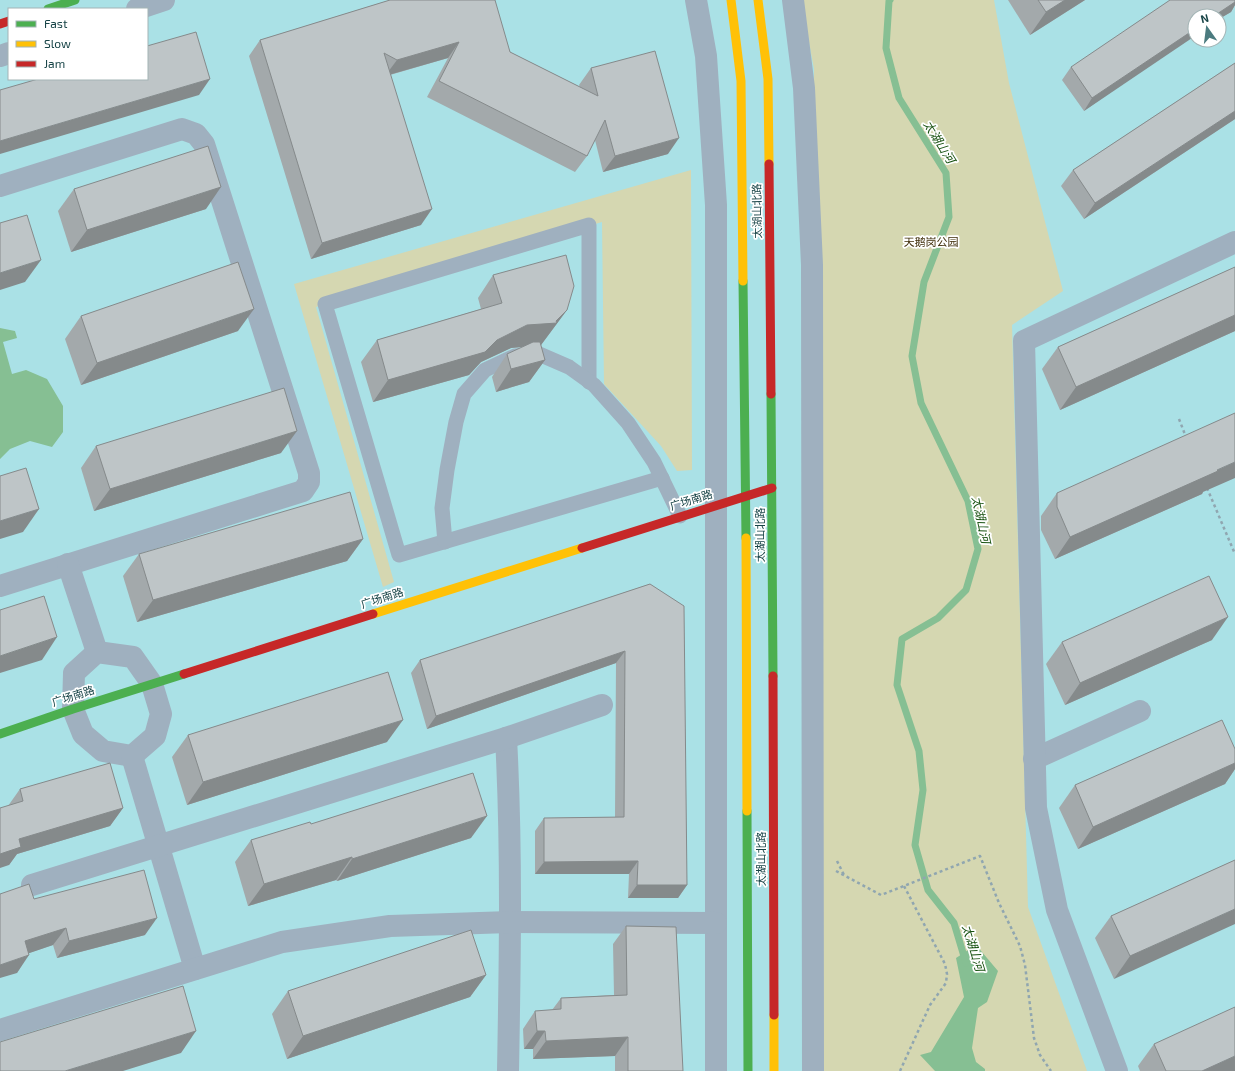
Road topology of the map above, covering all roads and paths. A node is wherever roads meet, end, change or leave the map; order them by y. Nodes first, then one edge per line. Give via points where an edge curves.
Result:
1 (75, 0) edge
2 (164, 0) edge
3 (696, 0) edge
4 (731, 0) edge
5 (758, 0) edge
6 (793, 0) edge
7 (51, 8) edge
8 (140, 8) edge
9 (0, 186) edge
10 (1235, 242) edge
11 (589, 382) junction
12 (1179, 419) dead end
13 (1188, 440) edge
14 (662, 478) junction
15 (1206, 483) edge
16 (772, 488) junction
17 (746, 496) junction
18 (716, 505) junction
19 (680, 516) junction
20 (445, 542) junction
21 (1235, 554) edge
22 (68, 564) junction
23 (0, 586) edge
24 (97, 652) junction
25 (152, 684) junction
26 (602, 705) dead end
27 (74, 708) junction
28 (1140, 711) dead end
29 (0, 734) edge
30 (506, 738) junction
31 (132, 756) junction
32 (1034, 759) junction
33 (159, 846) junction
34 (832, 869) dead end
35 (32, 886) dead end
36 (904, 886) junction
37 (510, 922) junction
38 (716, 923) junction
39 (195, 969) junction
40 (0, 1030) edge
41 (508, 1071) edge
42 (716, 1071) edge
43 (748, 1071) edge
44 (774, 1071) edge
45 (813, 1071) edge
46 (900, 1071) edge
47 (1051, 1071) edge
48 (1117, 1071) edge

1 - 7 main road
2 - 8 street
3 - 18 street via 706,56 716,204
4 - 17 main road, 太湖山北路 via 741,81
5 - 16 main road, 太湖山北路 via 768,79
6 - 45 street via 804,88 812,265
9 - 22 street via 182,129 196,134 204,144 309,473 309,482 303,491
10 - 32 street via 1024,341
11 - 14 lane via 628,423
11 - 20 lane via 569,367 539,354 514,356 484,370 464,394 456,422 442,508
11 - 20 lane via 589,225 325,304 399,556
12 - 13 path
14 - 19 lane
14 - 20 lane
15 - 21 path
16 - 17 main road, 广场南路
16 - 44 main road, 太湖山北路
17 - 18 main road, 广场南路
17 - 43 main road, 太湖山北路
18 - 19 main road, 广场南路
18 - 38 street
19 - 25 main road, 广场南路
22 - 23 street
22 - 24 street
24 - 25 street via 133,657
24 - 27 street via 74,673
25 - 27 main road, 广场南路
25 - 31 street via 161,714 155,736
26 - 30 street
27 - 29 main road, 广场南路
27 - 31 street via 83,734 103,752
28 - 32 street
30 - 33 street
30 - 37 street via 510,809
31 - 33 street
32 - 48 street via 1036,808 1057,910
33 - 35 street
33 - 39 street
34 - 36 path via 881,895
36 - 46 path via 945,964 947,974 946,983 930,1005
36 - 47 path via 980,856 1020,946 1025,965 1034,1038 1040,1055
37 - 38 street
37 - 39 street via 390,926 289,940
37 - 41 street
38 - 42 street
39 - 40 street

